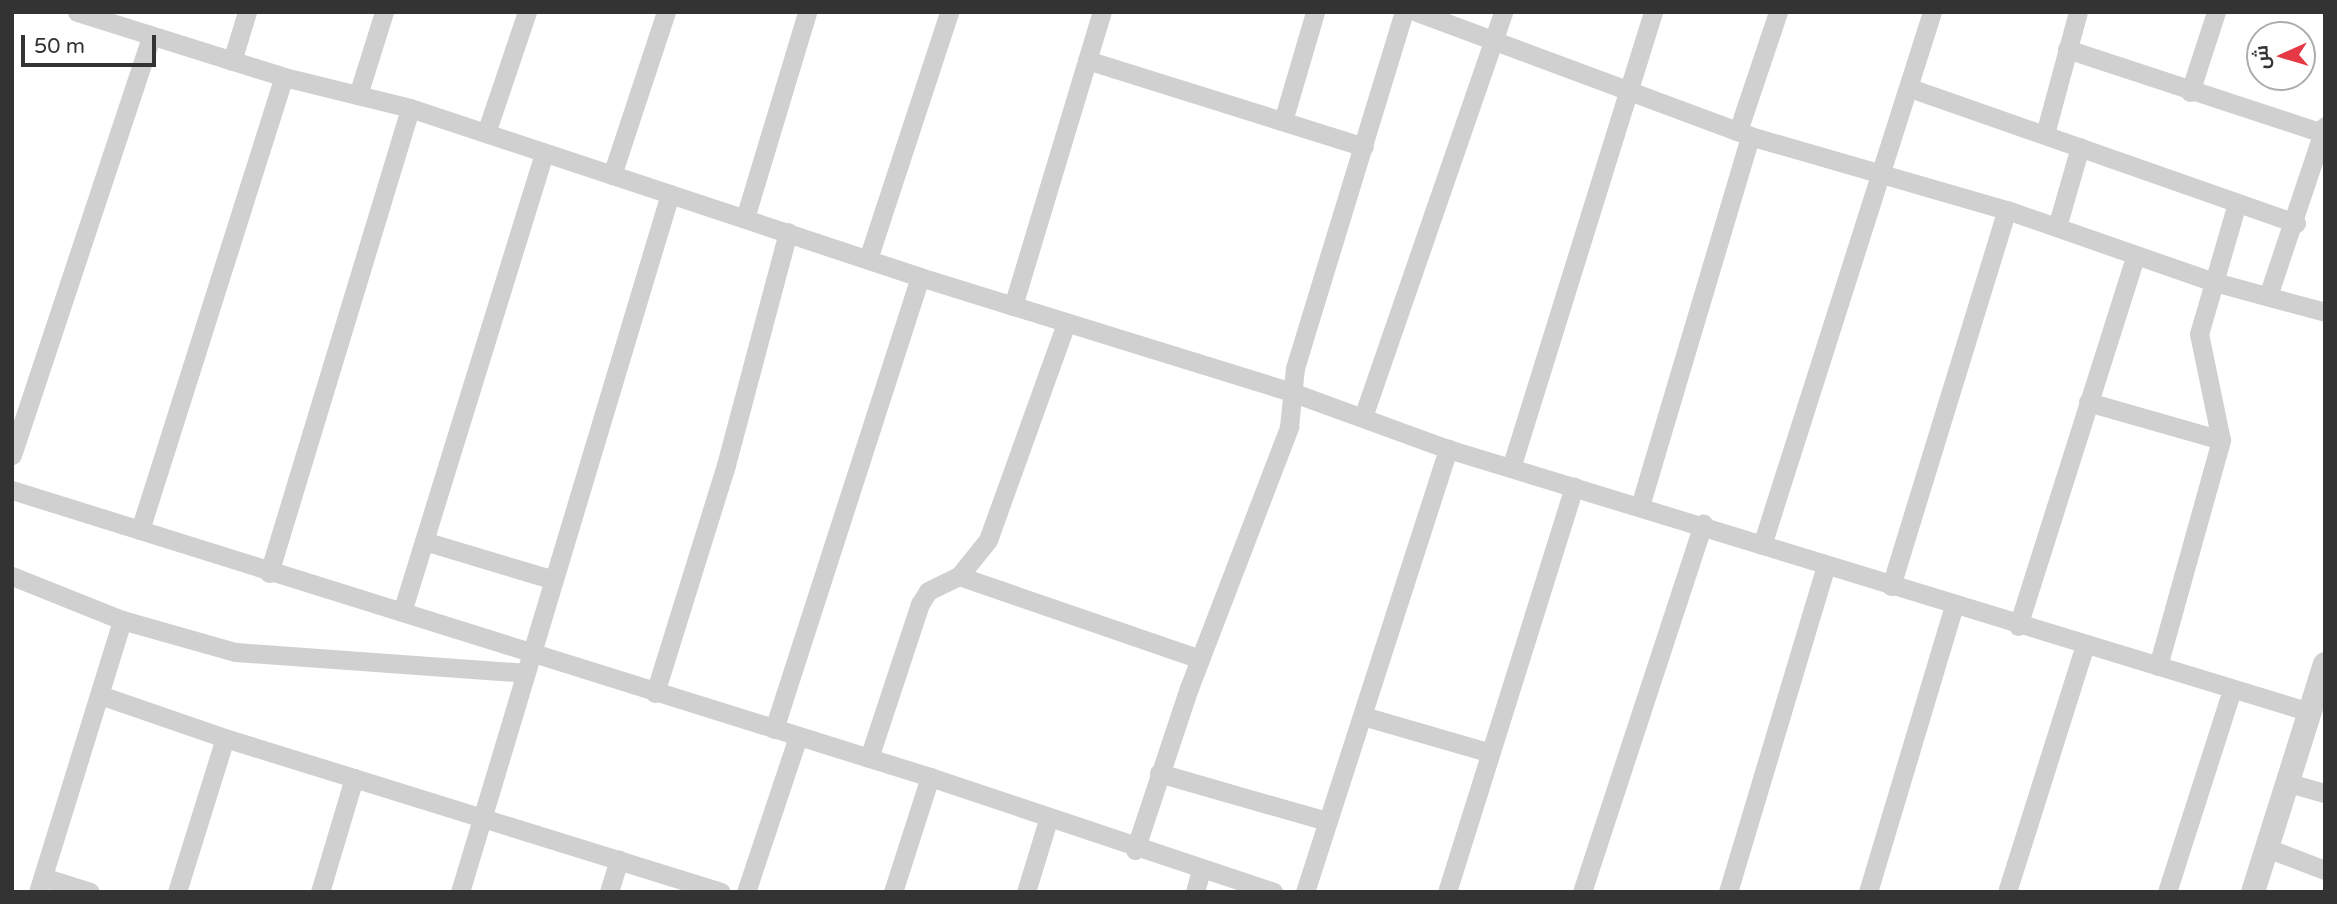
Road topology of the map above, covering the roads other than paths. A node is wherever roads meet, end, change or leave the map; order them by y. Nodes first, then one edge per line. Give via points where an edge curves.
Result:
1 (77, 12) edge
2 (247, 12) edge
3 (384, 12) edge
4 (527, 12) edge
5 (666, 12) edge
6 (807, 12) edge
7 (950, 12) edge
8 (1102, 12) edge
9 (1315, 12) edge
10 (1404, 12) edge
11 (1417, 12) edge
12 (1503, 12) edge
13 (1653, 12) edge
14 (1778, 12) edge
15 (1932, 12) edge
16 (2078, 12) edge
17 (2216, 12) edge
18 (109, 17) edge
19 (151, 36) junction
20 (1493, 40) junction
21 (2067, 49) junction
22 (1087, 60) junction
23 (232, 61) junction
24 (284, 76) junction
25 (1628, 87) junction
26 (1910, 88) junction
27 (2190, 92) junction
28 (358, 95) junction
29 (410, 108) junction
30 (1283, 121) junction
31 (2324, 131) edge
32 (486, 133) junction
33 (1744, 134) junction
34 (2045, 134) junction
35 (1364, 147) junction
36 (2080, 147) junction
37 (544, 153) junction
38 (612, 175) junction
39 (1878, 175) junction
40 (670, 194) junction
41 (2237, 203) junction
42 (2007, 209) junction
43 (746, 218) junction
44 (2296, 223) junction
45 (2057, 227) junction
46 (788, 232) junction
47 (2136, 255) junction
48 (868, 259) junction
49 (920, 277) junction
50 (2211, 281) junction
51 (2268, 296) junction
52 (1013, 306) junction
53 (2325, 312) edge
54 (1066, 323) junction
55 (1294, 393) junction
56 (2088, 402) junction
57 (1363, 417) junction
58 (2221, 440) junction
59 (1448, 449) junction
60 (12, 455) edge
61 (1511, 468) junction
62 (1574, 486) junction
63 (12, 490) edge
64 (1640, 506) junction
65 (1703, 523) junction
66 (140, 530) junction
67 (424, 541) junction
68 (1762, 545) junction
69 (1826, 565) junction
70 (269, 573) junction
71 (12, 576) edge
72 (959, 576) junction
73 (551, 579) junction
74 (1891, 586) junction
75 (1954, 606) junction
76 (402, 612) junction
77 (122, 620) junction
78 (2018, 626) junction
79 (2085, 644) junction
80 (530, 652) junction
81 (1200, 659) junction
82 (2325, 664) edge
83 (2158, 666) junction
84 (525, 673) junction
85 (2232, 689) junction
86 (655, 693) junction
87 (100, 695) junction
88 (2310, 712) junction
89 (1363, 716) junction
90 (774, 729) junction
91 (798, 737) junction
92 (225, 738) junction
93 (1488, 752) junction
94 (869, 758) junction
95 (1159, 773) junction
96 (930, 777) junction
97 (354, 778) junction
98 (2289, 783) junction
99 (2325, 793) edge
100 (482, 818) junction
101 (1048, 820) junction
102 (1326, 821) junction
103 (2267, 848) junction
104 (1135, 850) junction
105 (620, 860) junction
106 (1201, 870) junction
107 (2325, 870) edge
108 (40, 884) edge
109 (90, 892) edge
110 (177, 892) edge
111 (320, 892) edge
112 (460, 892) edge
113 (609, 892) edge
114 (721, 892) edge
115 (746, 892) edge
116 (893, 892) edge
117 (1026, 892) edge
118 (1195, 892) edge
119 (1273, 892) edge
120 (1305, 892) edge
121 (1447, 892) edge
122 (1582, 892) edge
123 (1728, 892) edge
124 (1868, 892) edge
125 (2007, 892) edge
126 (2167, 892) edge
127 (2253, 892) edge

1 - 18 street
2 - 23 street
3 - 28 street
4 - 32 street
5 - 38 street
6 - 43 street
7 - 48 street
8 - 22 street
9 - 30 street
10 - 35 street
11 - 20 street
12 - 20 street
13 - 25 street
14 - 33 street
15 - 26 street
16 - 21 street
17 - 27 street
18 - 19 street
19 - 23 street
19 - 60 street
20 - 25 street
20 - 57 street
21 - 27 street
21 - 34 street
22 - 30 street
22 - 52 street
23 - 24 street
24 - 28 street
24 - 66 street
25 - 33 street
25 - 61 street
26 - 34 street
26 - 39 street
27 - 31 street
28 - 29 street
29 - 32 street
29 - 70 street
30 - 35 street
31 - 44 street
32 - 37 street
33 - 39 street
33 - 64 street
34 - 36 street
35 - 55 street via 1295,368
36 - 41 street
36 - 45 street
37 - 38 street
37 - 67 street
38 - 40 street
39 - 42 street
39 - 68 street
40 - 43 street
40 - 73 street
41 - 44 street
41 - 50 street
42 - 45 street
42 - 74 street
43 - 46 street
44 - 51 street
45 - 47 street
46 - 48 street
46 - 86 street via 726,465
47 - 50 street
47 - 56 street
48 - 49 street
49 - 52 street
49 - 90 street
50 - 51 street
50 - 58 street via 2199,346 2217,405
51 - 53 street
52 - 54 street
54 - 55 street
54 - 72 street via 988,540
55 - 57 street
55 - 81 street via 1280,453
56 - 58 street
56 - 78 street
57 - 59 street
58 - 83 street
59 - 61 street
59 - 89 street
61 - 62 street
62 - 64 street
62 - 93 street
63 - 66 street
64 - 65 street
65 - 68 street
65 - 122 street
66 - 70 street
67 - 73 street
67 - 76 street
68 - 69 street
69 - 74 street
69 - 123 street
70 - 76 street
71 - 77 street
72 - 81 street
72 - 94 street via 928,591 920,604
73 - 80 street
74 - 75 street
75 - 78 street
75 - 124 street
76 - 80 street
77 - 84 street via 257,655
77 - 87 street
78 - 79 street
79 - 83 street
79 - 125 street
80 - 84 street
80 - 86 street
81 - 95 street
82 - 88 street
83 - 85 street
84 - 100 street
85 - 88 street
85 - 126 street
86 - 90 street
87 - 92 street
87 - 108 street
88 - 98 street
89 - 93 street
89 - 102 street
90 - 91 street
91 - 94 street
91 - 115 street
92 - 97 street
92 - 110 street
93 - 121 street
94 - 96 street
95 - 102 street
95 - 104 street
96 - 101 street
96 - 116 street
97 - 100 street
97 - 111 street
98 - 99 street
98 - 103 street
100 - 105 street
100 - 112 street
101 - 104 street
101 - 117 street
102 - 120 street
103 - 107 street
103 - 127 street
104 - 106 street
105 - 113 street
105 - 114 street
106 - 118 street
106 - 119 street
108 - 109 street

